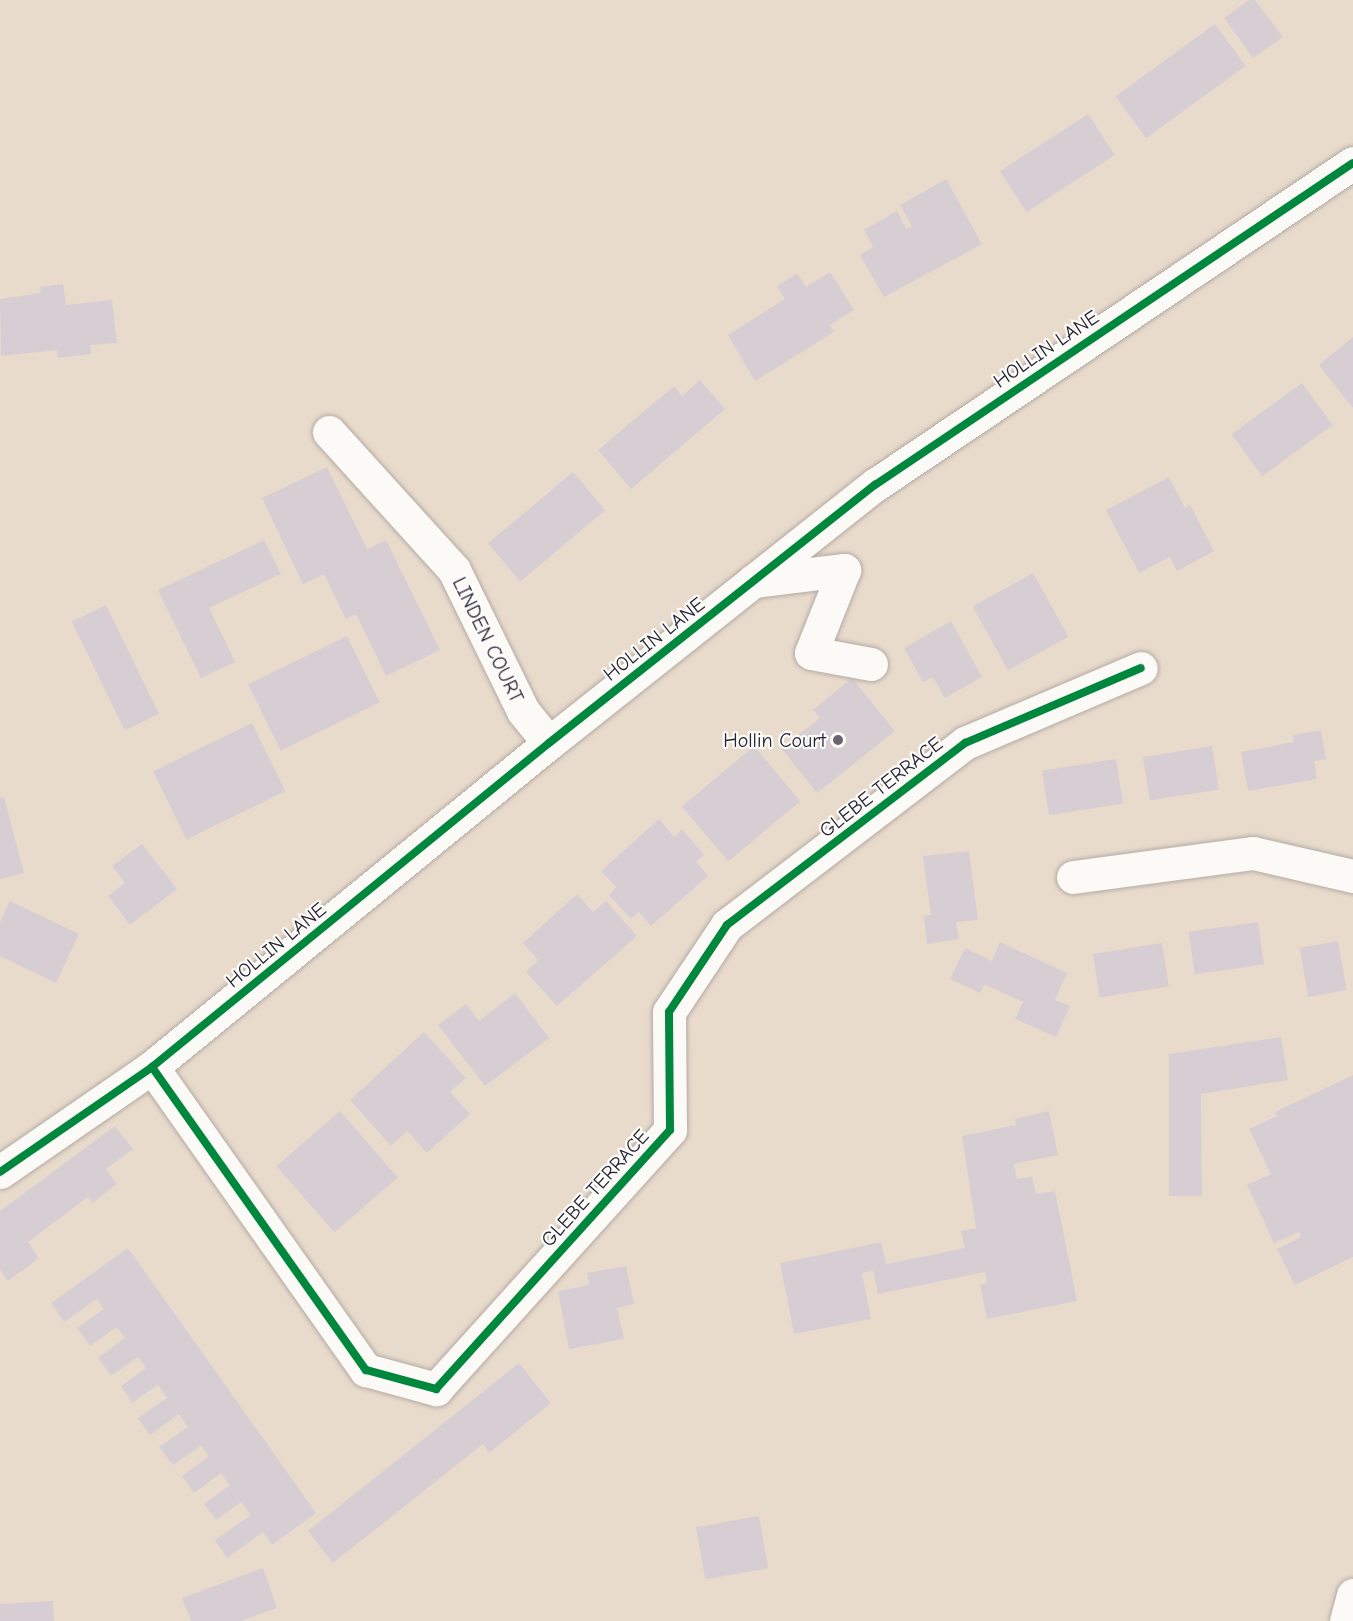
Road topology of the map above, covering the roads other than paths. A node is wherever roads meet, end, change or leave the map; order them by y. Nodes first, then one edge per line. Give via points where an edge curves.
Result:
1 (1353, 164) edge
2 (329, 432) dead end
3 (753, 581) junction
4 (871, 664) dead end
5 (1141, 668) dead end
6 (549, 743) junction
7 (1353, 876) edge
8 (1073, 877) dead end
9 (152, 1067) junction
10 (0, 1172) edge
11 (1353, 1595) edge
12 (1346, 1621) edge

1 - 3 street, HOLLIN LANE via 875,485
2 - 6 street, LINDEN COURT via 454,570 523,711
3 - 4 street via 844,570 812,653
3 - 6 street, HOLLIN LANE
5 - 9 street, GLEBE TERRACE via 965,743 727,925 669,1012 670,1130 436,1389 366,1370
6 - 9 street, HOLLIN LANE
7 - 8 street via 1253,853
9 - 10 street, HOLLIN LANE
11 - 12 street

